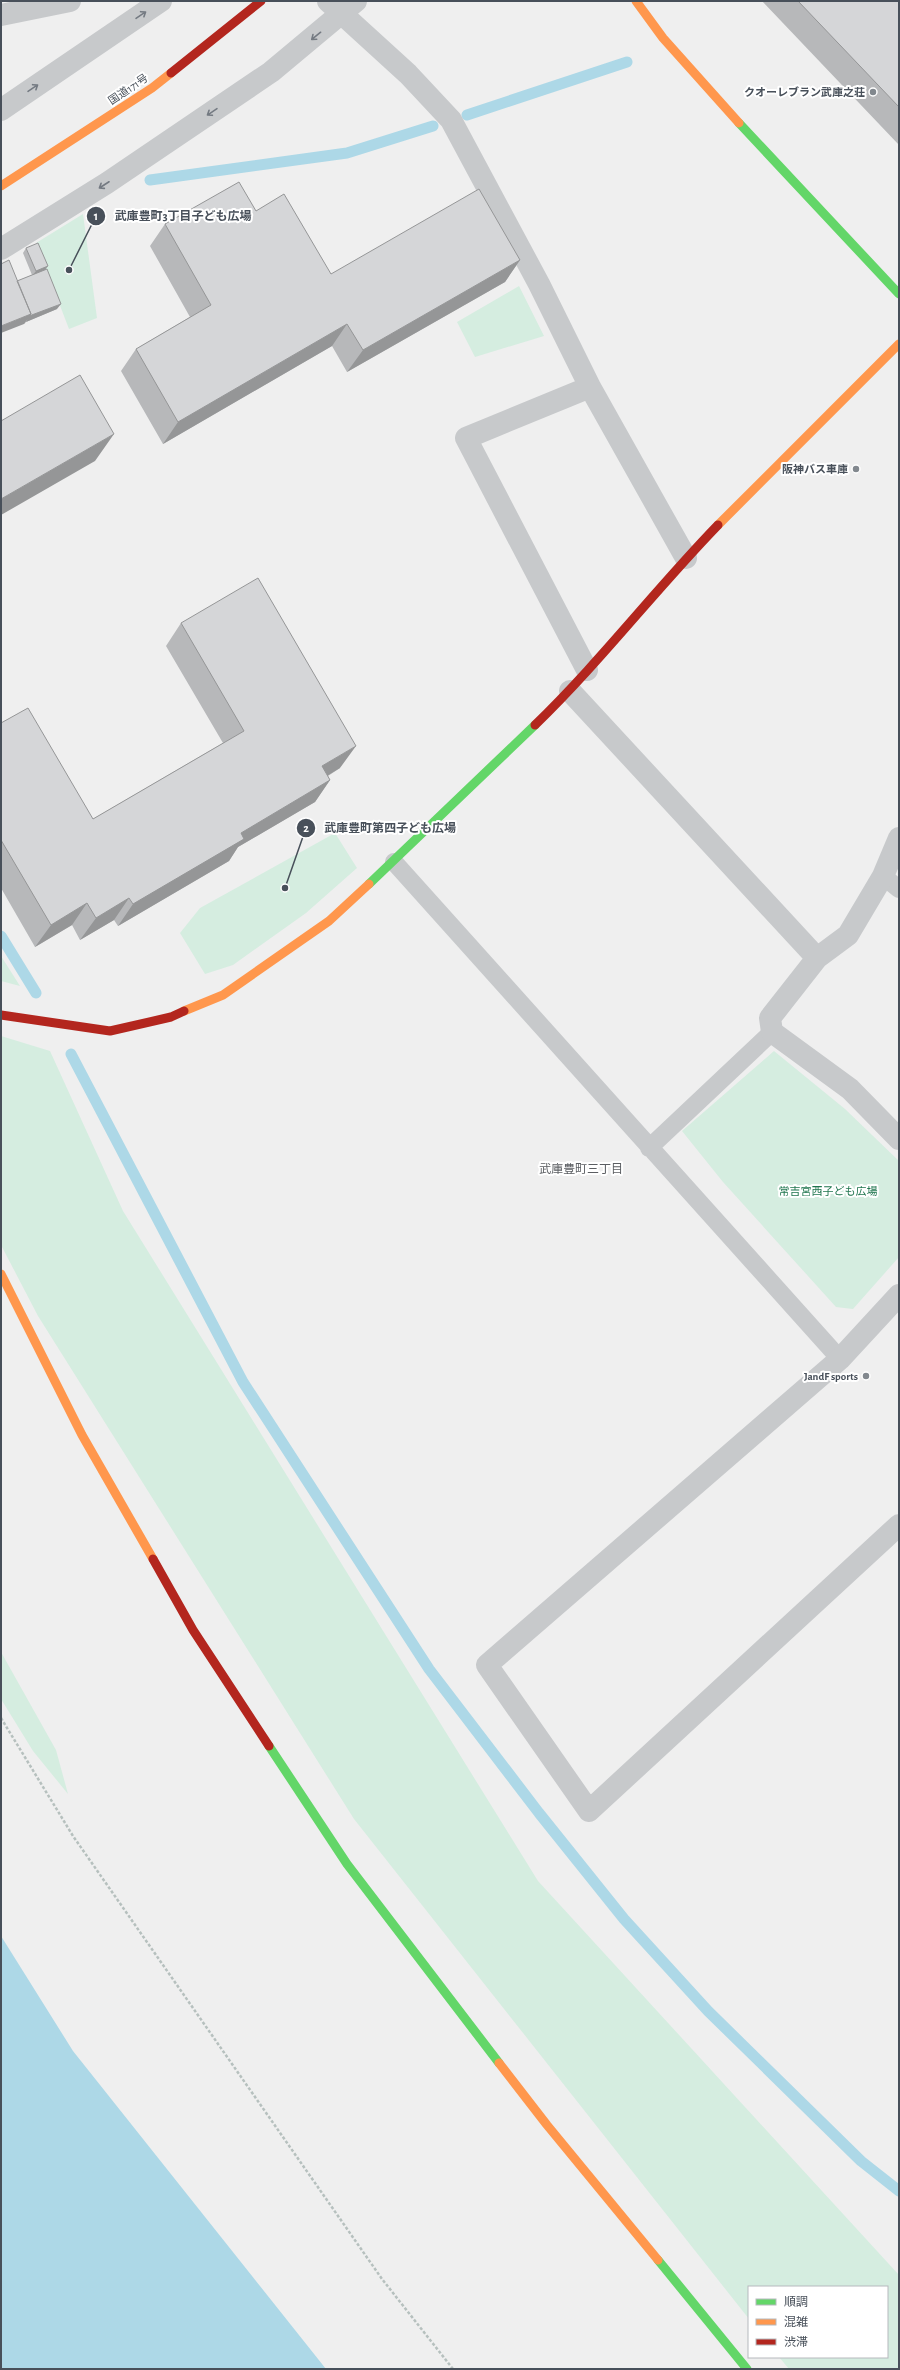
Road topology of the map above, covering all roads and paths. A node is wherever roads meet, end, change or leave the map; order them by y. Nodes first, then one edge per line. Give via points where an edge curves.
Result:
1 (70, 1) edge
2 (161, 1) edge
3 (261, 1) edge
4 (636, 1) edge
5 (342, 5) edge
6 (1, 15) edge
7 (1, 110) edge
8 (1, 186) edge
9 (1, 249) edge
10 (899, 294) edge
11 (899, 344) edge
12 (590, 387) junction
13 (686, 558) junction
14 (587, 670) junction
15 (570, 691) junction
16 (899, 838) edge
17 (394, 862) junction
18 (891, 882) edge
19 (817, 958) junction
20 (1, 1015) edge
21 (772, 1032) junction
22 (899, 1139) edge
23 (649, 1148) junction
24 (1, 1274) edge
25 (899, 1295) edge
26 (840, 1359) junction
27 (899, 1526) edge
28 (1, 1718) edge
29 (453, 2369) edge
30 (747, 2369) edge

1 - 6 street
7 -> 2 street
3 - 8 main road, 国道171号 via 152,88
4 - 10 main road via 663,38 771,159
5 -> 9 street via 271,72 107,183
5 - 12 street via 451,120 539,284
11 - 13 main road
12 - 13 street
12 - 14 street via 466,438
13 - 14 main road
14 - 15 main road
15 - 17 main road
15 - 19 street
16 - 18 street
17 - 20 main road via 330,921 230,991 171,1017 110,1030
17 - 23 lane
18 - 19 street via 848,935
19 - 21 street via 770,1018
21 - 22 street via 850,1089
21 - 23 lane
23 - 26 lane
24 - 30 main road via 82,1435 193,1630 347,1864 547,2125
25 - 26 street
26 - 27 street via 487,1665 589,1811
28 - 29 path via 73,1836 382,2279

